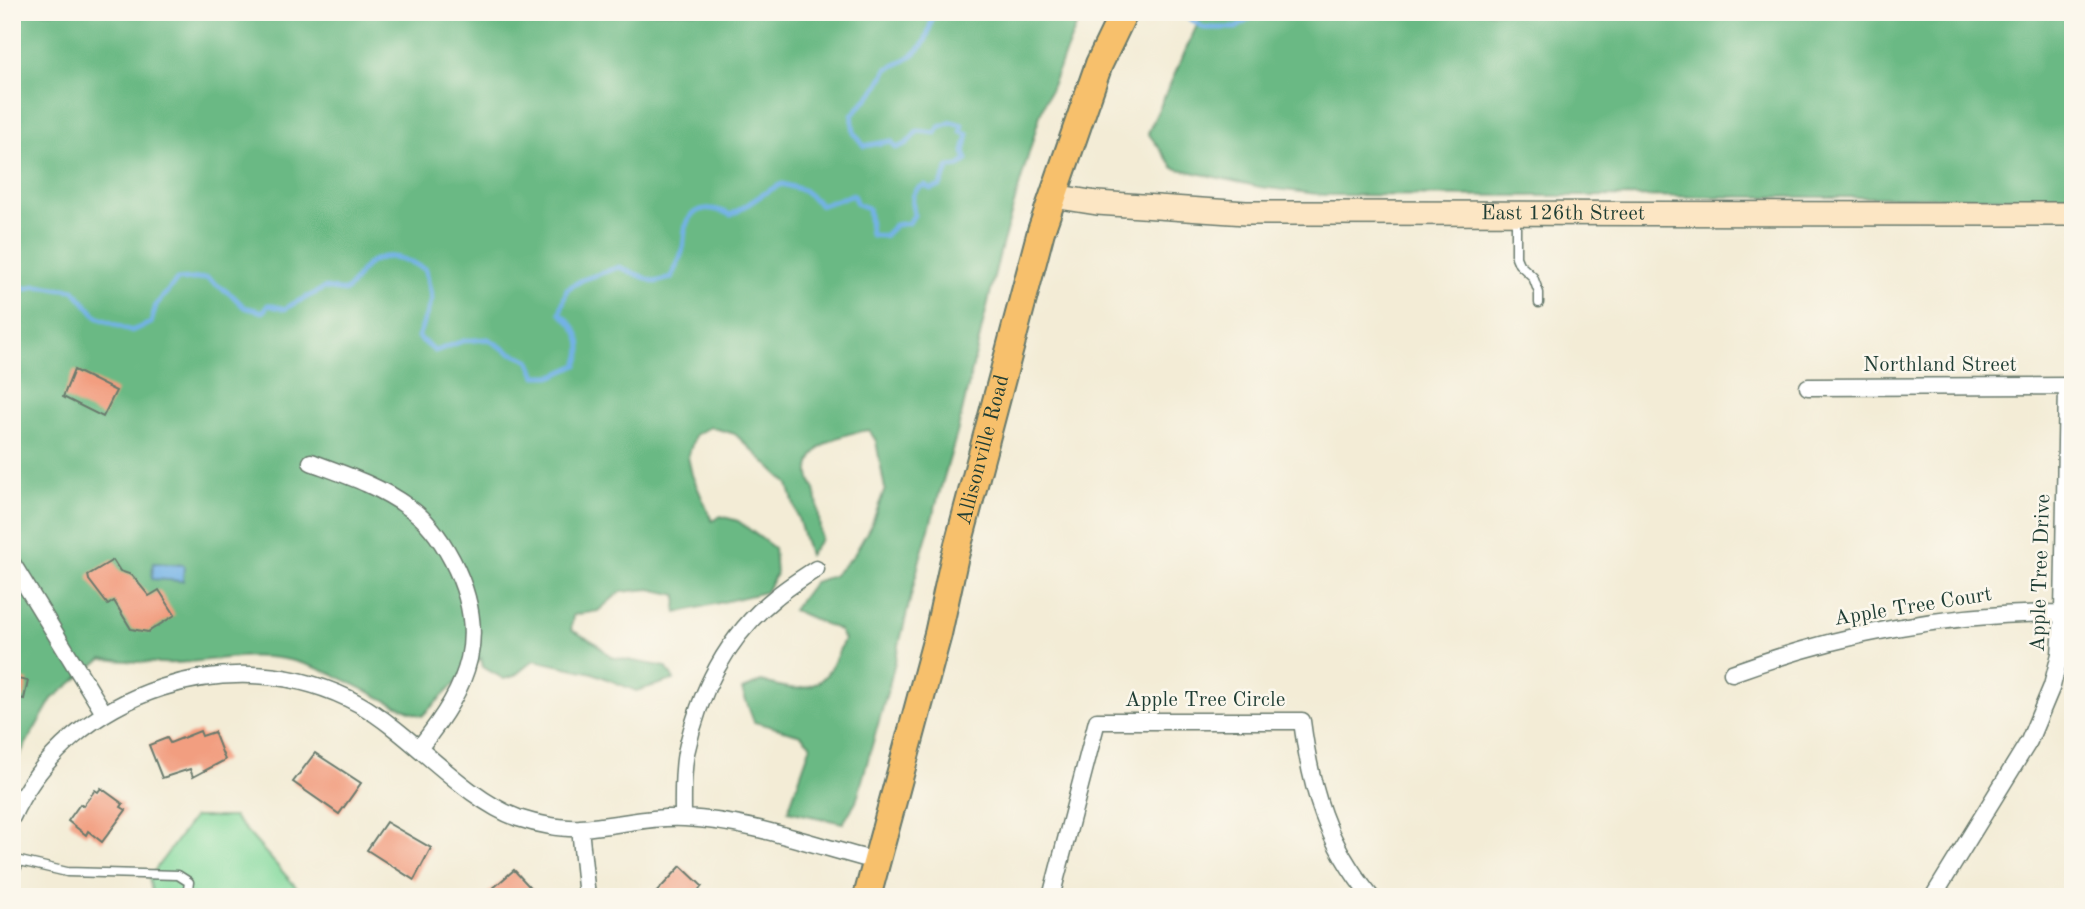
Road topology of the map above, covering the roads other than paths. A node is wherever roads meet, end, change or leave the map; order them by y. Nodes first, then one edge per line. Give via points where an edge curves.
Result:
1 (1124, 12) edge
2 (1053, 197) junction
3 (1516, 214) junction
4 (2073, 214) edge
5 (1539, 303) dead end
6 (2070, 386) edge
7 (1808, 387) dead end
8 (311, 461) dead end
9 (12, 563) edge
10 (816, 569) dead end
11 (2063, 613) junction
12 (1732, 673) dead end
13 (104, 713) junction
14 (420, 747) junction
15 (12, 817) edge
16 (683, 818) junction
17 (580, 828) junction
18 (876, 861) junction
19 (12, 886) edge
20 (187, 897) edge
21 (587, 897) edge
22 (867, 897) edge
23 (1051, 897) edge
24 (1371, 897) edge
25 (1933, 897) edge

1 - 2 main road, Allisonville Road via 1099,64
2 - 3 main road, East 126th Street via 1246,213
2 - 18 main road, Allisonville Road
3 - 4 main road, East 126th Street
3 - 5 lane via 1516,257 1533,277
6 - 7 street, Northland Street
6 - 11 street, Apple Tree Drive
8 - 14 street via 409,507 430,525 462,580 470,606 467,669 452,705
9 - 13 street
10 - 16 street via 750,621 712,675 686,755
11 - 12 street, Apple Tree Court via 1970,617 1885,628 1800,649
11 - 25 street, Apple Tree Drive via 2057,666 2038,723
13 - 14 street via 136,696 189,679 276,677 321,688 359,705
13 - 15 street via 50,760
14 - 17 street via 485,800 517,817
16 - 17 street
16 - 18 street via 729,823
17 - 21 street
18 - 22 main road, Allisonville Road
19 - 20 lane via 20,862 67,872 178,875 189,882
23 - 24 street, Apple Tree Circle via 1097,721 1302,721 1308,766 1325,823 1349,869

